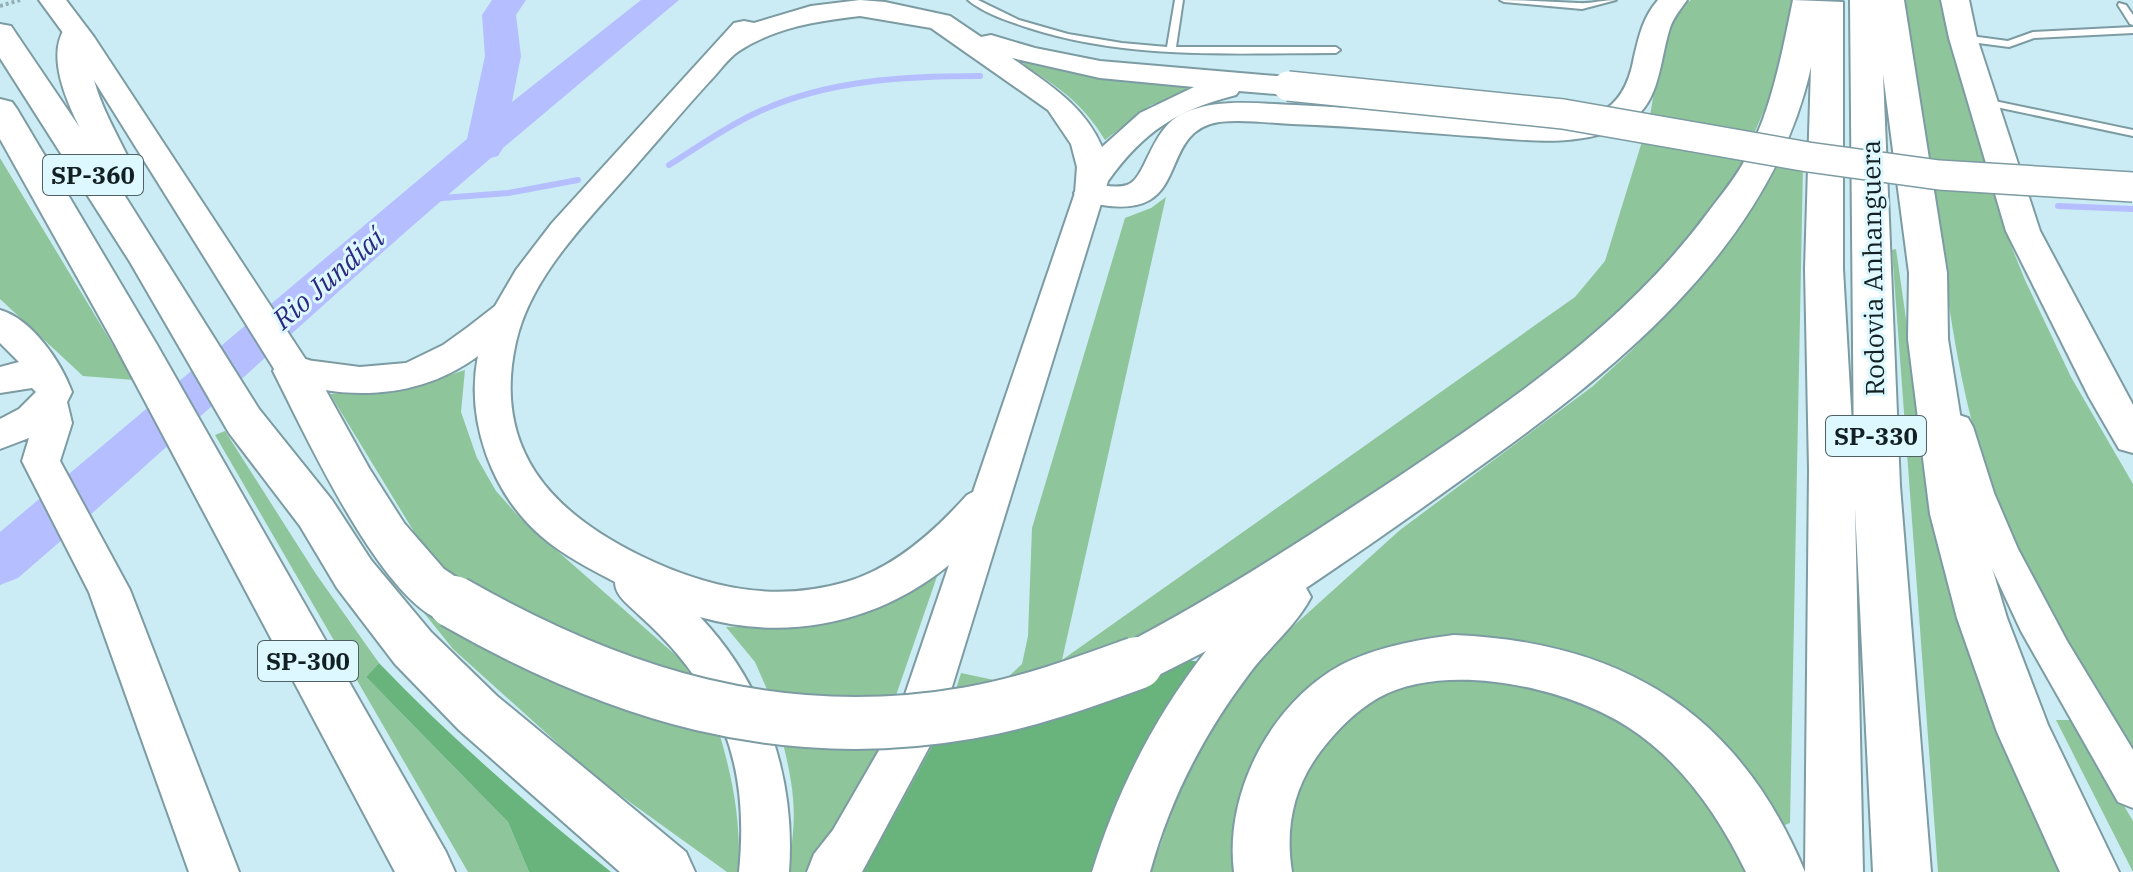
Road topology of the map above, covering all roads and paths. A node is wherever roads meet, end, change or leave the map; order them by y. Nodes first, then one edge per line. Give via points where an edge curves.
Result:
1 (20, 0) edge
2 (52, 0) edge
3 (774, 0) edge
4 (918, 0) edge
5 (972, 0) edge
6 (1179, 0) edge
7 (1504, 0) edge
8 (1612, 0) edge
9 (1673, 0) edge
10 (1808, 0) edge
11 (1828, 0) edge
12 (1865, 0) edge
13 (1889, 0) edge
14 (1955, 0) edge
15 (2122, 5) dead end
16 (0, 6) edge
17 (2133, 22) edge
18 (945, 25) junction
19 (2133, 30) edge
20 (0, 33) edge
21 (76, 35) junction
22 (1963, 38) junction
23 (727, 46) junction
24 (1171, 50) junction
25 (1336, 50) dead end
26 (1288, 86) junction
27 (1982, 101) junction
28 (0, 109) edge
29 (2133, 133) edge
30 (1093, 185) junction
31 (2133, 187) edge
32 (148, 259) junction
33 (509, 313) junction
34 (0, 322) edge
35 (1928, 339) junction
36 (294, 371) junction
37 (0, 380) edge
38 (47, 390) junction
39 (244, 421) joint
40 (0, 434) edge
41 (2133, 438) edge
42 (0, 447) edge
43 (191, 450) joint
44 (43, 464) junction
45 (992, 491) junction
46 (1360, 526) junction
47 (607, 559) junction
48 (2133, 788) edge
49 (214, 872) edge
50 (426, 872) edge
51 (666, 872) edge
52 (764, 872) edge
53 (832, 872) edge
54 (1121, 872) edge
55 (1263, 872) edge
56 (1776, 872) edge
57 (1834, 872) edge
58 (1902, 872) edge
59 (2090, 872) edge

1 - 16 path
2 - 21 main road
3 - 23 main road
4 - 18 main road
5 - 24 lane via 1029,28
6 - 24 lane
7 - 8 lane via 1582,6
9 - 30 highway via 1657,24 1644,88 1633,105 1609,122 1540,131 1310,114 1216,114 1180,128 1143,192 1129,196
10 - 46 highway via 1791,87 1764,157 1687,270 1609,349 1558,390
11 - 57 highway, Rodovia Anhanguera / SP-330 via 1824,269 1832,470
12 - 58 highway, Rodovia Anhanguera / SP-330 via 1877,486
13 - 35 highway via 1928,273
14 - 22 highway
15 - 17 lane
18 - 23 main road via 885,10 836,9 779,22
18 - 26 main road via 1026,56 1066,65
18 - 30 main road via 1065,111 1091,152
19 - 22 lane via 2033,35 2009,44
20 - 32 highway, SP-360
21 - 32 highway via 75,78
21 - 36 main road
22 - 27 highway
23 - 33 main road via 562,233
24 - 25 lane
26 - 30 main road via 1219,90 1174,105 1136,129 1111,154
26 - 31 main road, bridge via 1563,114 1939,175
27 - 29 lane
27 - 41 highway via 2023,231
28 - 43 highway, SP-360
30 - 45 main road
32 - 39 highway, SP-360
33 - 36 main road via 462,353 413,376 353,382
33 - 47 main road via 492,397 496,432 529,497 551,520
34 - 38 main road via 34,354
35 - 48 main road via 1982,512 2058,661
35 - 59 highway via 1953,514 1982,618 2024,732
36 - 46 highway, bridge via 370,508 424,580 503,633 639,690 715,711 871,722 946,717 1063,690 1137,663 1238,608
37 - 38 main road via 20,375
38 - 40 main road via 28,422
38 - 44 main road via 53,423
39 - 51 highway, SP-300 via 413,648 478,713
42 - 44 main road
43 - 50 highway, SP-300
44 - 49 main road via 109,590
45 - 47 main road via 957,537 914,569 878,591 797,611 746,610 677,593
45 - 53 main road via 916,729
46 - 54 highway via 1252,630 1212,683 1176,738
47 - 52 main road via 688,634 727,684 752,737 768,849
55 - 56 highway via 1261,813 1299,732 1331,702 1372,676 1417,661 1467,656 1536,663 1575,675 1647,710 1691,747 1737,801

